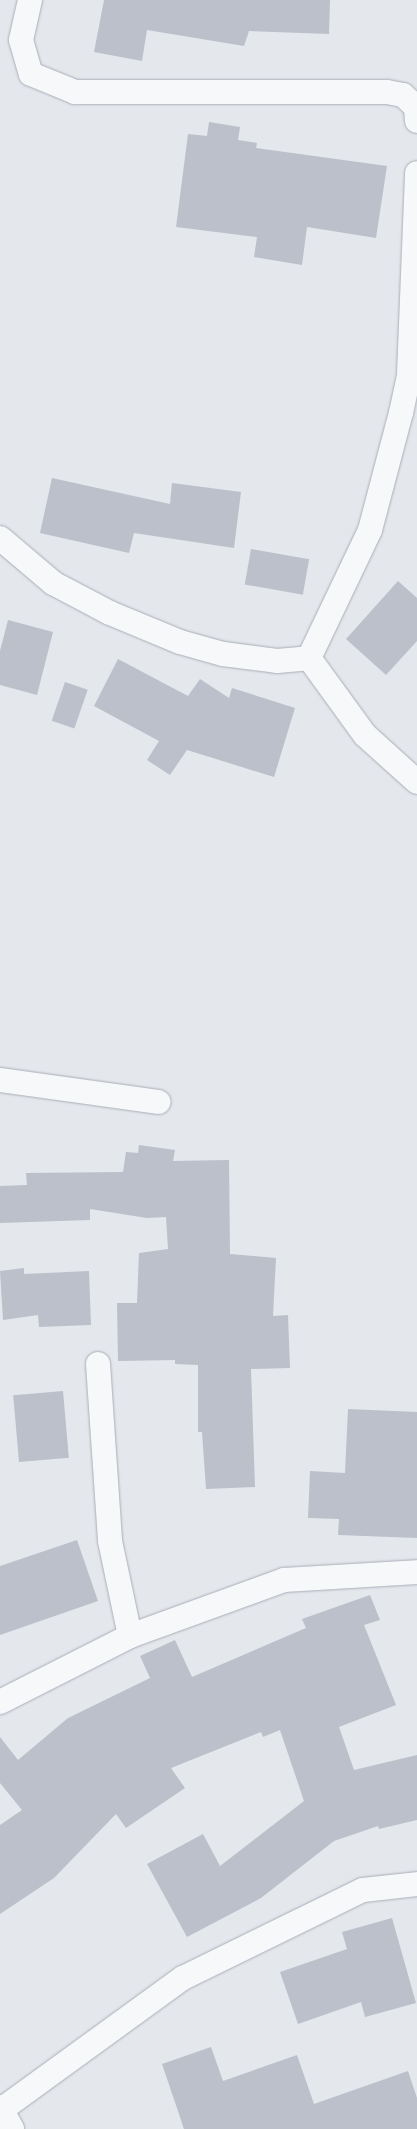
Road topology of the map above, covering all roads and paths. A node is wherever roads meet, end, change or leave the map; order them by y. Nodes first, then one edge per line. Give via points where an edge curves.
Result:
1 (30, 0) edge
2 (417, 121) edge
3 (417, 173) edge
4 (0, 538) edge
5 (309, 658) junction
6 (417, 782) edge
7 (0, 1080) edge
8 (158, 1102) dead end
9 (98, 1364) dead end
10 (417, 1572) edge
11 (130, 1636) junction
12 (0, 1702) edge
13 (417, 1884) edge
14 (4, 2115) edge

1 - 2 street via 21,40 30,74 75,92 387,92 402,95 416,108
3 - 5 street via 409,374 401,413 370,530
4 - 5 street via 53,583 110,613 180,642 223,654 277,661
5 - 6 street via 364,735
7 - 8 street
9 - 11 street via 110,1541
10 - 11 street via 284,1580
11 - 12 street
13 - 14 street via 362,1890 183,1978

